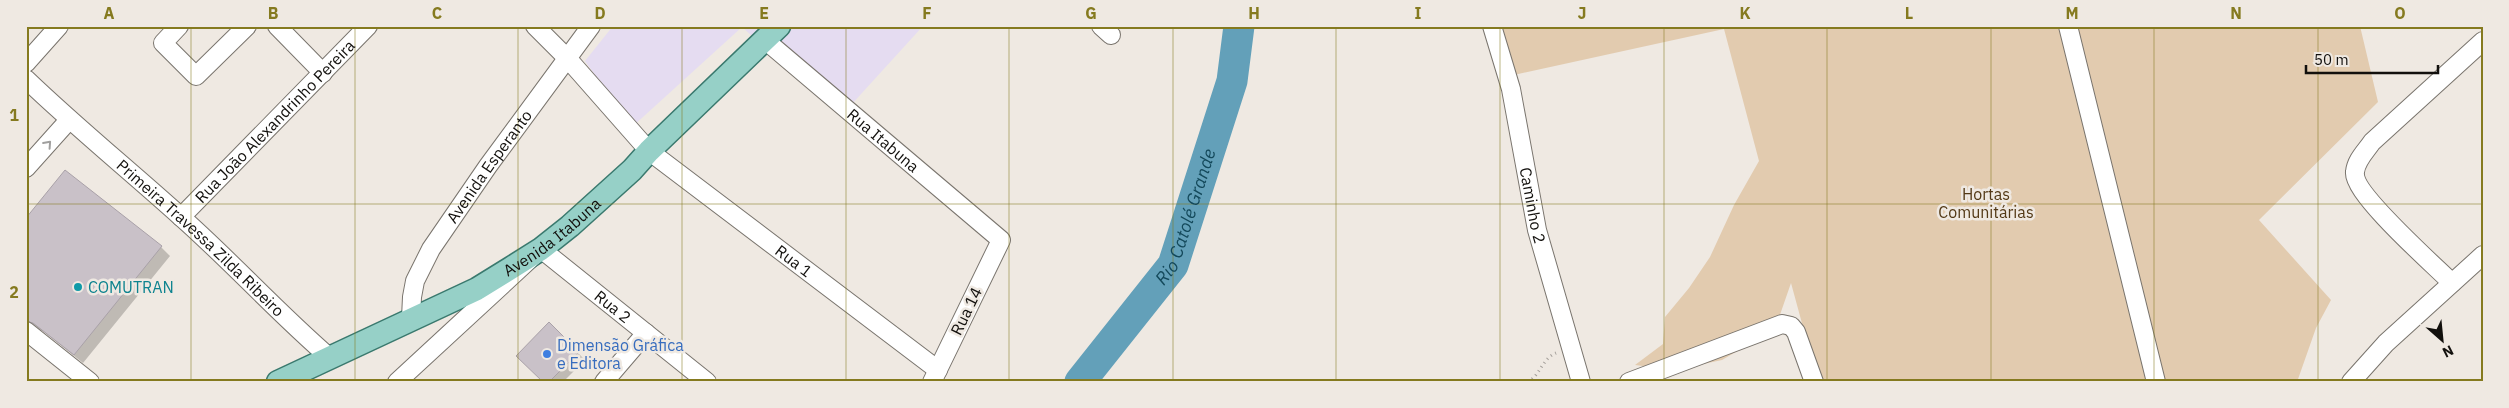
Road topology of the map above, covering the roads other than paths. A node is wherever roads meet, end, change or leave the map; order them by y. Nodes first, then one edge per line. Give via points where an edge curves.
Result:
1 (59, 26) edge
2 (179, 26) edge
3 (247, 26) edge
4 (277, 26) edge
5 (368, 26) edge
6 (535, 26) edge
7 (591, 26) edge
8 (1492, 26) edge
9 (2068, 26) edge
10 (772, 33) edge
11 (2483, 41) edge
12 (568, 59) junction
13 (26, 63) edge
14 (324, 74) junction
15 (26, 79) edge
16 (69, 120) junction
17 (649, 151) junction
18 (26, 168) edge
19 (181, 217) junction
20 (1000, 240) joint
21 (541, 249) junction
22 (2483, 255) edge
23 (2452, 283) junction
24 (412, 318) junction
25 (26, 332) edge
26 (646, 333) junction
27 (329, 357) junction
28 (1812, 375) edge
29 (935, 376) edge
30 (90, 382) edge
31 (278, 382) edge
32 (397, 382) edge
33 (604, 382) edge
34 (707, 382) edge
35 (1581, 382) edge
36 (1630, 382) edge
37 (2156, 382) edge
38 (2351, 382) edge

1 - 13 street
2 - 3 street via 163,44 196,76
4 - 14 street
5 - 14 street, Rua João Alexandrinho Pereira
6 - 12 street, Rua 1
7 - 12 street, Avenida Esperanto
8 - 35 street, Caminho 2 via 1511,89 1537,230
9 - 37 street
10 - 17 main road, Avenida Itabuna
10 - 20 street, Rua Itabuna
11 - 23 street via 2372,142 2355,173 2362,191 2378,210
12 - 17 street, Rua 1
12 - 24 street, Avenida Esperanto via 432,248 415,281
14 - 19 street, Rua João Alexandrinho Pereira
15 - 16 street, Primeira Travessa Zilda Ribeiro
18 -> 16 street
16 - 19 street, Primeira Travessa Zilda Ribeiro
17 - 21 main road, Avenida Itabuna via 632,170
17 - 29 street, Rua 1
19 - 27 street, Primeira Travessa Zilda Ribeiro via 285,319
20 - 29 street, Rua 14
21 - 24 main road, Avenida Itabuna via 477,289
21 - 26 street, Rua 2
21 - 32 street
22 - 23 street
23 - 38 street via 2386,342
24 - 27 main road, Avenida Itabuna
25 - 30 street
26 - 33 street
26 - 34 street, Rua 2
27 - 31 main road, Avenida Itabuna
28 - 36 street via 1796,332 1792,326 1782,324

